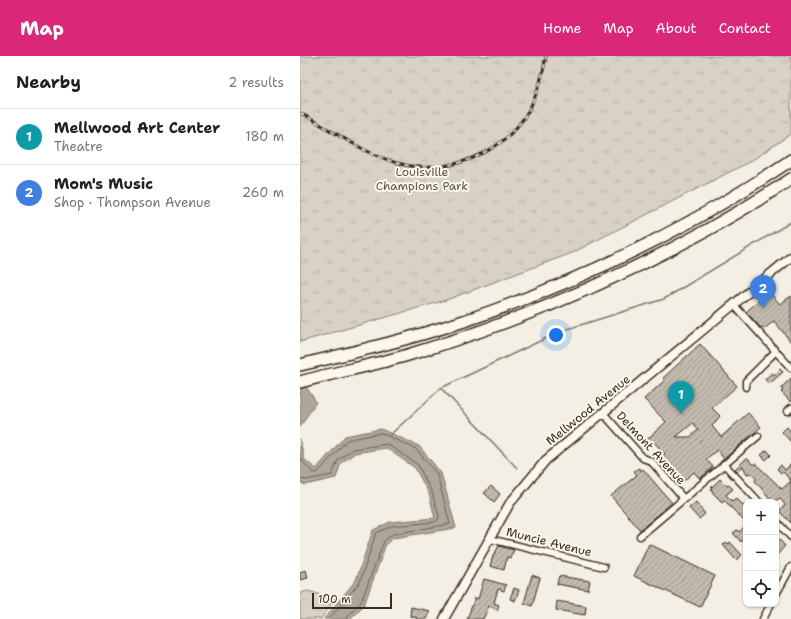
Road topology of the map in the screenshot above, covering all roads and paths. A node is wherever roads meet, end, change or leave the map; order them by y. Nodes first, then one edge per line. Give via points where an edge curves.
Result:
1 (791, 160) edge
2 (791, 179) edge
3 (791, 257) edge
4 (734, 305) junction
5 (776, 351) junction
6 (300, 365) edge
7 (791, 368) edge
8 (300, 382) edge
9 (746, 387) dead end
10 (603, 413) junction
11 (758, 436) dead end
12 (724, 464) junction
13 (683, 498) junction
14 (756, 499) edge
15 (779, 524) edge
16 (640, 536) dead end
17 (791, 537) edge
18 (490, 539) junction
19 (604, 567) dead end
20 (791, 567) edge
21 (779, 589) edge
22 (769, 607) edge
23 (444, 619) edge
24 (763, 619) edge

1 - 6 highway via 685,224 558,285 418,336
2 - 8 highway via 678,246 536,311 411,354
3 - 4 street, Mellwood Avenue
4 - 5 street
4 - 10 street, Mellwood Avenue
5 - 7 street
5 - 9 street via 746,380
10 - 13 street, Delmont Avenue
10 - 18 street, Mellwood Avenue via 535,472 510,502
11 - 12 street
12 - 13 street
12 - 14 street
13 - 16 street
15 - 17 street
18 - 19 street, Muncie Avenue
18 - 23 street, Mellwood Avenue
20 - 21 street
22 - 24 street

